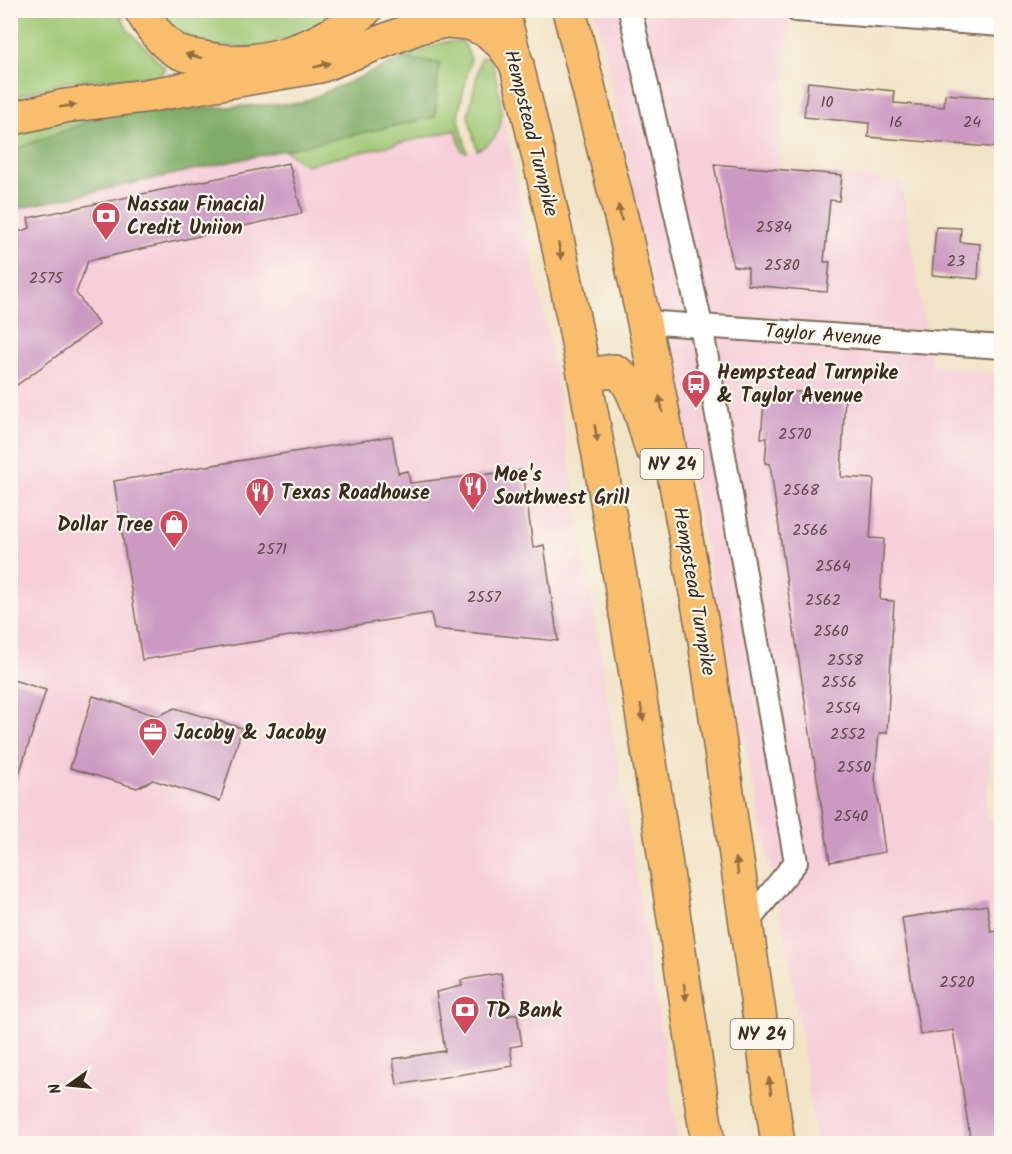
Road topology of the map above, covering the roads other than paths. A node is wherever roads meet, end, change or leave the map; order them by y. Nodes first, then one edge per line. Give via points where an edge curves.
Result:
1 (141, 10) edge
2 (366, 10) edge
3 (502, 10) edge
4 (569, 10) edge
5 (630, 10) edge
6 (796, 10) edge
7 (1002, 26) edge
8 (517, 64) junction
9 (10, 119) edge
10 (644, 322) junction
11 (701, 325) junction
12 (1002, 347) edge
13 (586, 375) junction
14 (705, 641) junction
15 (746, 924) junction
16 (708, 1143) edge
17 (778, 1143) edge

2 -> 1 main road via 304,48 258,62 215,62 177,51 151,28
3 - 8 main road, Hempstead Turnpike
10 -> 4 main road, Hempstead Turnpike / NY 24
5 - 11 street
6 - 7 street
9 -> 8 main road via 65,106 320,66 411,30 446,21 469,23 488,31
8 -> 13 main road, Hempstead Turnpike
10 - 11 street, Taylor Avenue
14 -> 10 main road, Hempstead Turnpike / NY 24
11 - 12 street, Taylor Avenue
11 - 15 street via 796,861
13 - 14 main road via 614,371 623,376 631,390 660,475
13 -> 16 main road, Hempstead Turnpike
15 -> 14 main road, Hempstead Turnpike / NY 24
17 -> 15 main road, Hempstead Turnpike / NY 24

